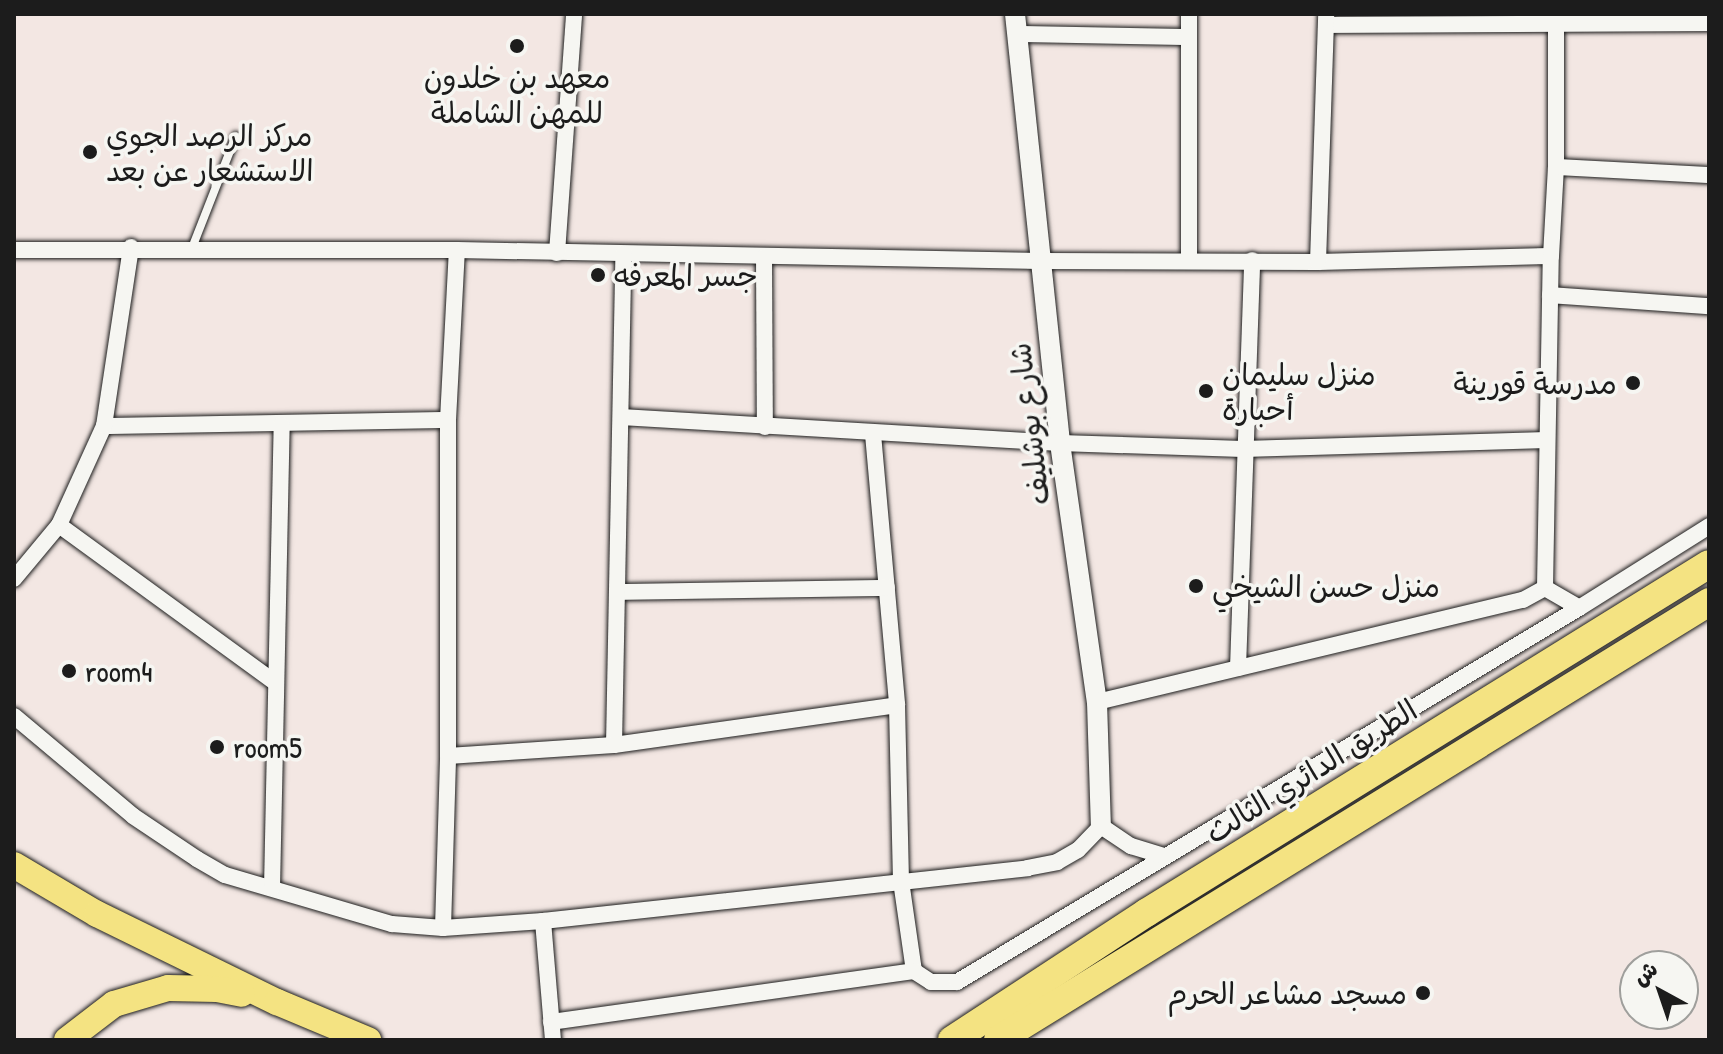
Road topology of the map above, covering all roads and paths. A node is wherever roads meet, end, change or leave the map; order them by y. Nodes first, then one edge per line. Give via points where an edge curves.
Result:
1 (574, 14) edge
2 (1189, 14) edge
3 (1556, 19) edge
4 (1326, 20) edge
5 (1709, 23) edge
6 (1016, 24) edge
7 (1189, 37) junction
8 (236, 136) dead end
9 (1556, 167) junction
10 (1709, 175) edge
11 (131, 247) junction
12 (192, 248) junction
13 (14, 250) edge
14 (457, 250) junction
15 (557, 253) junction
16 (623, 254) junction
17 (1551, 256) junction
18 (764, 257) junction
19 (1252, 260) junction
20 (1041, 261) junction
21 (1189, 261) junction
22 (1318, 262) junction
23 (1550, 295) junction
24 (1709, 306) edge
25 (621, 417) junction
26 (448, 420) junction
27 (282, 425) junction
28 (104, 426) junction
29 (765, 427) junction
30 (873, 434) junction
31 (1547, 440) junction
32 (1060, 443) junction
33 (1243, 449) junction
34 (59, 525) junction
35 (1709, 526) edge
36 (1709, 564) edge
37 (14, 579) edge
38 (887, 588) junction
39 (1545, 588) junction
40 (618, 592) junction
41 (1709, 602) edge
42 (1579, 608) junction
43 (1238, 668) junction
44 (276, 683) junction
45 (1097, 702) junction
46 (897, 705) junction
47 (14, 716) edge
48 (614, 745) junction
49 (448, 756) junction
50 (1101, 826) junction
51 (1164, 856) junction
52 (14, 865) edge
53 (901, 881) junction
54 (272, 888) junction
55 (543, 921) junction
56 (443, 928) junction
57 (914, 971) junction
58 (277, 1002) junction
59 (551, 1022) junction
60 (992, 1034) edge
61 (67, 1040) edge
62 (368, 1040) edge
63 (553, 1040) edge
64 (952, 1040) edge

1 - 15 street
2 - 7 street
3 - 4 street
3 - 5 street
3 - 9 street
4 - 22 street
6 - 7 street
6 - 20 street, شارع بوشليف
7 - 21 street
8 - 12 lane
9 - 10 street
9 - 17 street
11 - 12 street
11 - 13 street
11 - 28 street
12 - 14 street
14 - 15 street
14 - 26 street
15 - 16 street
16 - 18 street
16 - 25 street
17 - 22 street
17 - 23 street
18 - 20 street
18 - 29 street
19 - 21 street
19 - 22 street
19 - 33 street
20 - 21 street
20 - 32 street, شارع بوشليف
23 - 24 street
23 - 31 street
25 - 29 street
25 - 40 street
26 - 27 street
26 - 49 street
27 - 28 street
27 - 44 street
28 - 34 street
29 - 30 street
30 - 32 street
30 - 38 street
31 - 33 street
31 - 39 street
32 - 33 street
32 - 45 street, شارع بوشليف
33 - 43 street
34 - 37 street
34 - 44 street
35 - 42 street
36 - 60 highway, الطريق الدائري الثالث via 1146,913
38 - 40 street
38 - 46 street
39 - 42 street
39 - 43 street via 1523,600
40 - 48 street
41 - 60 highway, الطريق الدائري الثالث
42 - 51 street
43 - 45 street
44 - 54 street
45 - 50 street, شارع بوشليف
46 - 48 street
46 - 53 street
47 - 54 street via 175,846 225,875
48 - 49 street
49 - 56 street
50 - 51 street via 1131,846
50 - 53 street via 1078,850 1057,862
51 - 57 street via 957,982 931,982
52 - 58 main road via 97,914
53 - 55 street
53 - 57 street
54 - 56 street via 392,924
55 - 56 street
55 - 59 street
57 - 59 street
58 - 61 main road via 217,989 168,988 114,1004
58 - 62 main road
59 - 63 street
60 - 64 highway, الطريق الدائري الثالث

